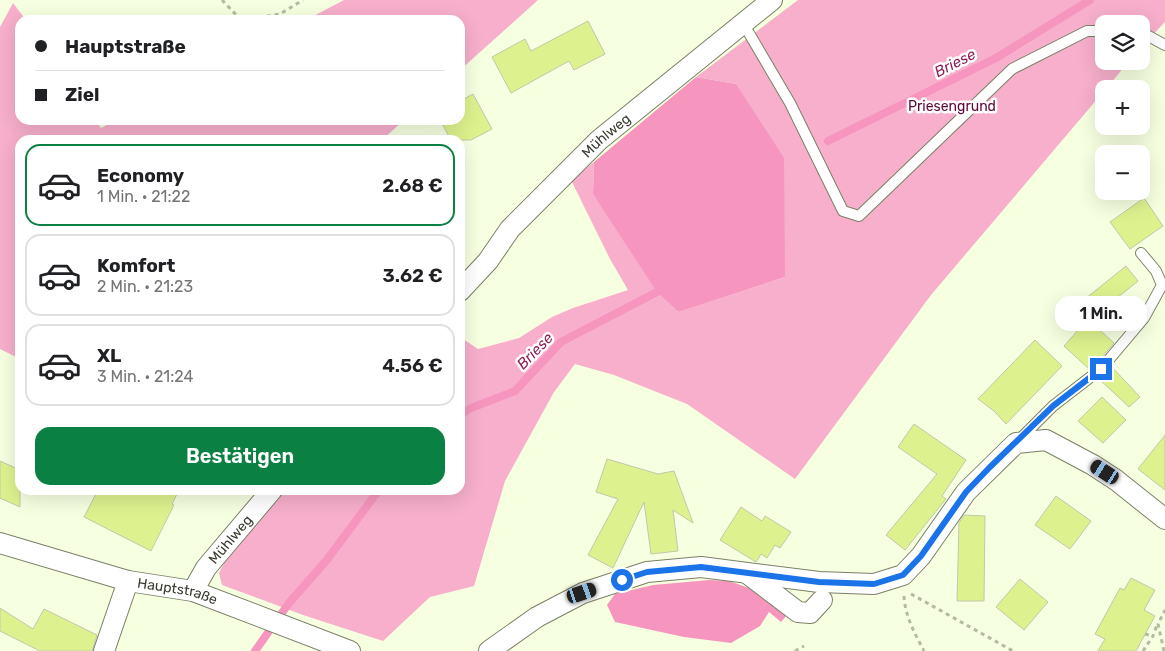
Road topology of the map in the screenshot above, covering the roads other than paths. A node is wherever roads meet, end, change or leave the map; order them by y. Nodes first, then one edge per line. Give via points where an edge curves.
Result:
1 (772, 0) edge
2 (743, 23) junction
3 (1095, 31) edge
4 (1150, 37) edge
5 (1165, 46) edge
6 (1141, 253) dead end
7 (465, 286) edge
8 (1016, 443) junction
9 (268, 495) edge
10 (1165, 519) edge
11 (0, 542) edge
12 (746, 573) junction
13 (128, 581) junction
14 (192, 592) junction
15 (822, 600) dead end
16 (496, 649) edge
17 (104, 651) edge
18 (350, 651) edge

1 - 2 street, Mühlweg
2 - 3 lane via 790,103 843,211 859,216 1012,69 1087,31
2 - 7 street, Mühlweg via 599,140 510,229 488,261
4 - 5 lane
6 - 8 lane via 1156,271 1162,285 1144,318 1101,369 1053,406
8 - 10 street via 1046,440 1116,480
8 - 12 street via 966,492 921,556 903,575 874,584 819,582
9 - 14 street, Mühlweg via 206,568
11 - 13 street, Hauptstraße
12 - 15 street via 798,612 810,613
12 - 16 street via 701,567 647,572 582,593 537,617
13 - 14 street, Hauptstraße
13 - 17 street
14 - 18 street, Hauptstraße

